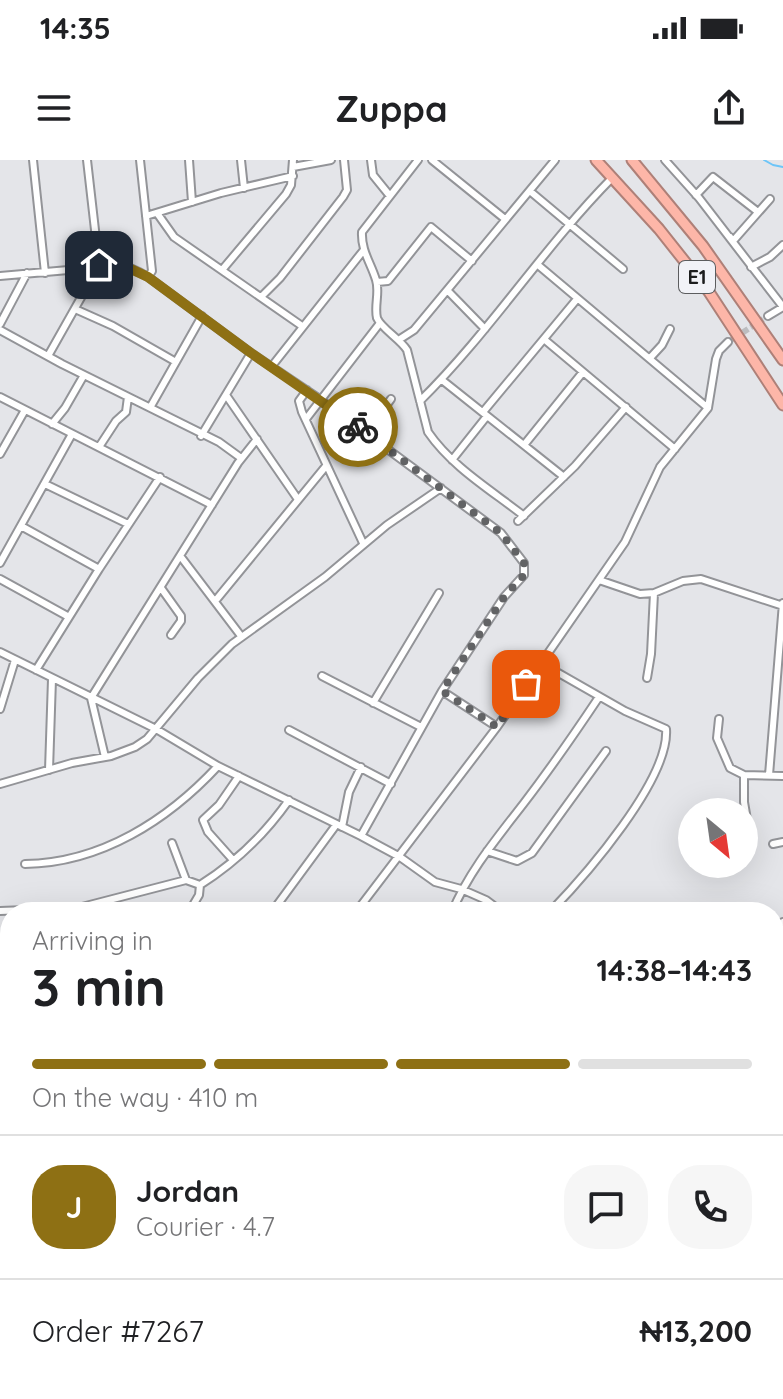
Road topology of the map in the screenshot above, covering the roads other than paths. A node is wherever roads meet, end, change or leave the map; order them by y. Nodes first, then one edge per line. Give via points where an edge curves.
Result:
1 (33, 160) edge
2 (87, 160) edge
3 (140, 160) edge
4 (189, 160) edge
5 (241, 160) edge
6 (331, 160) edge
7 (344, 160) edge
8 (371, 160) edge
9 (418, 160) edge
10 (432, 160) edge
11 (555, 160) edge
12 (596, 160) edge
13 (632, 160) edge
14 (665, 160) edge
15 (293, 163) edge
16 (293, 176) junction
17 (612, 178) junction
18 (244, 188) junction
19 (531, 192) junction
20 (696, 195) junction
21 (390, 196) junction
22 (770, 199) dead end
23 (192, 202) junction
24 (758, 212) junction
25 (157, 213) junction
26 (146, 216) junction
27 (505, 219) junction
28 (569, 224) junction
29 (726, 234) junction
30 (783, 245) edge
31 (363, 251) junction
32 (472, 261) junction
33 (538, 265) junction
34 (95, 266) junction
35 (751, 267) junction
36 (623, 269) dead end
37 (222, 270) junction
38 (27, 273) junction
39 (45, 273) junction
40 (0, 276) edge
41 (148, 277) junction
42 (377, 282) junction
43 (448, 291) junction
44 (261, 297) junction
45 (577, 299) junction
46 (783, 307) edge
47 (75, 309) junction
48 (202, 316) junction
49 (768, 316) tunnel mouth
50 (380, 323) junction
51 (302, 326) junction
52 (0, 327) edge
53 (485, 329) junction
54 (670, 329) dead end
55 (400, 339) junction
56 (545, 340) junction
57 (728, 342) tunnel mouth
58 (251, 353) junction
59 (48, 356) junction
60 (650, 358) junction
61 (783, 360) edge
62 (176, 362) junction
63 (272, 366) junction
64 (583, 372) junction
65 (84, 375) junction
66 (442, 380) junction
67 (307, 390) junction
68 (226, 395) junction
69 (0, 397) edge
70 (128, 397) junction
71 (391, 399) dead end
72 (321, 400) junction
73 (420, 401) junction
74 (783, 405) edge
75 (151, 406) junction
76 (626, 407) junction
77 (708, 408) junction
78 (25, 410) junction
79 (485, 414) junction
80 (306, 419) junction
81 (52, 424) junction
82 (366, 433) junction
83 (72, 434) junction
84 (201, 436) junction
85 (257, 439) junction
86 (524, 445) junction
87 (99, 447) junction
88 (675, 449) junction
89 (0, 454) edge
90 (241, 458) junction
91 (452, 460) junction
92 (326, 466) junction
93 (160, 477) junction
94 (564, 477) junction
95 (45, 484) junction
96 (441, 488) junction
97 (297, 498) junction
98 (212, 505) junction
99 (128, 524) junction
100 (21, 526) junction
101 (363, 543) junction
102 (181, 557) junction
103 (0, 563) edge
104 (99, 569) junction
105 (0, 579) edge
106 (599, 580) junction
107 (161, 588) junction
108 (439, 593) dead end
109 (654, 593) junction
110 (216, 600) junction
111 (782, 605) edge
112 (69, 617) junction
113 (171, 635) dead end
114 (241, 636) junction
115 (0, 652) edge
116 (15, 660) junction
117 (541, 663) junction
118 (36, 670) junction
119 (322, 676) dead end
120 (647, 678) dead end
121 (52, 679) junction
122 (442, 691) junction
123 (599, 697) junction
124 (91, 698) junction
125 (373, 703) junction
126 (0, 709) edge
127 (719, 719) dead end
128 (421, 727) junction
129 (497, 727) junction
130 (156, 729) junction
131 (289, 730) dead end
132 (606, 751) dead end
133 (105, 757) junction
134 (218, 766) junction
135 (361, 767) junction
136 (49, 770) junction
137 (744, 775) junction
138 (769, 775) junction
139 (239, 776) junction
140 (783, 776) edge
141 (0, 784) edge
142 (391, 784) junction
143 (744, 798) edge
144 (289, 800) junction
145 (339, 826) junction
146 (361, 836) junction
147 (783, 842) edge
148 (172, 843) dead end
149 (773, 844) dead end
150 (487, 851) junction
151 (400, 857) junction
152 (233, 860) junction
153 (25, 864) dead end
154 (186, 880) junction
155 (200, 885) junction
156 (461, 889) junction
157 (118, 902) edge
158 (195, 902) edge
159 (280, 902) edge
160 (364, 902) edge
161 (456, 902) edge
162 (489, 902) edge
163 (559, 902) edge

1 - 39 street
2 - 34 street
3 - 26 street
4 - 23 street
5 - 18 street
6 - 15 street
7 - 44 street via 343,197
8 - 21 street via 373,175
9 - 21 street
10 - 27 street
11 - 19 street
12 - 17 highway, E1
13 - 61 highway, E1 via 703,246
14 - 20 street
15 - 16 street
16 - 18 street
16 - 37 street via 286,194
17 - 28 street
17 - 74 highway, E1 via 709,292
18 - 23 street
19 - 27 street
19 - 28 street
20 - 24 street via 713,177
20 - 29 street
21 - 31 street via 362,232
22 - 24 street
23 - 25 street
24 - 29 street via 733,241
25 - 26 street
25 - 37 street via 174,237
26 - 41 street via 152,271
27 - 32 street
28 - 33 street
28 - 36 street
29 - 35 street
30 - 35 street
31 - 42 street
31 - 51 street
32 - 42 street via 431,227 388,281
32 - 43 street
33 - 45 street
33 - 53 street
34 - 39 street
34 - 41 street via 120,264
34 - 47 street
35 - 46 street
37 - 44 street
38 - 39 street
38 - 40 street
38 - 52 street
41 - 48 street
42 - 50 street
43 - 53 street
43 - 55 street
44 - 51 street
45 - 56 street
45 - 60 street
46 - 49 street
47 - 59 street
47 - 62 street
48 - 58 street
48 - 62 street
50 - 55 street
50 - 72 street
51 - 63 street
52 - 59 street
53 - 66 street
54 - 60 street
55 - 73 street
56 - 64 street
56 - 79 street
57 - 77 street via 716,359
58 - 63 street
58 - 68 street
59 - 65 street
60 - 77 street
62 - 75 street
63 - 67 street
64 - 76 street
64 - 86 street
65 - 70 street
65 - 81 street
66 - 73 street
66 - 79 street
67 - 72 street
67 - 80 street via 299,401
68 - 84 street
68 - 85 street
69 - 78 street
70 - 75 street
70 - 87 street via 126,412
71 - 82 street
72 - 80 street
72 - 82 street
73 - 91 street via 428,432
75 - 84 street
76 - 88 street
76 - 94 street
77 - 88 street
78 - 81 street
78 - 89 street
79 - 86 street
79 - 91 street
80 - 92 street
81 - 83 street
82 - 96 street
83 - 87 street
83 - 95 street
84 - 90 street
85 - 90 street
85 - 97 street
86 - 94 street
87 - 93 street
88 - 106 street
90 - 98 street
91 - 94 street via 521,518
92 - 97 street
92 - 101 street
93 - 98 street
93 - 99 street
95 - 99 street
95 - 100 street
96 - 101 street
96 - 122 street via 501,533 526,570
97 - 110 street
98 - 102 street
99 - 104 street
100 - 103 street
100 - 104 street
101 - 114 street via 325,577
102 - 107 street
102 - 110 street
104 - 112 street
105 - 112 street
106 - 109 street via 630,592
106 - 117 street
107 - 113 street via 181,616
107 - 124 street
108 - 125 street
109 - 111 street via 701,579
109 - 120 street
110 - 114 street
111 - 138 street
112 - 118 street
114 - 130 street
115 - 116 street
116 - 118 street
116 - 126 street
117 - 123 street
117 - 129 street
118 - 121 street
119 - 125 street
121 - 124 street
121 - 136 street
122 - 128 street
122 - 129 street
123 - 150 street
123 - 163 street via 666,729 666,737 644,792
124 - 130 street
124 - 133 street
125 - 128 street
127 - 137 street via 717,738 730,768
128 - 142 street
129 - 151 street
130 - 133 street via 130,750
130 - 134 street
131 - 135 street
132 - 150 street via 532,853 517,861
133 - 136 street
134 - 139 street
134 - 153 street via 184,800 139,832 57,862
135 - 142 street
135 - 145 street
136 - 141 street
137 - 138 street
137 - 143 street
138 - 140 street
139 - 144 street
139 - 152 street via 203,820
142 - 146 street
144 - 145 street
144 - 152 street
145 - 146 street
145 - 159 street
146 - 151 street
147 - 149 street
148 - 154 street
150 - 156 street
151 - 156 street via 435,882
151 - 160 street
152 - 155 street
154 - 155 street
154 - 157 street
155 - 158 street
156 - 161 street
156 - 162 street

